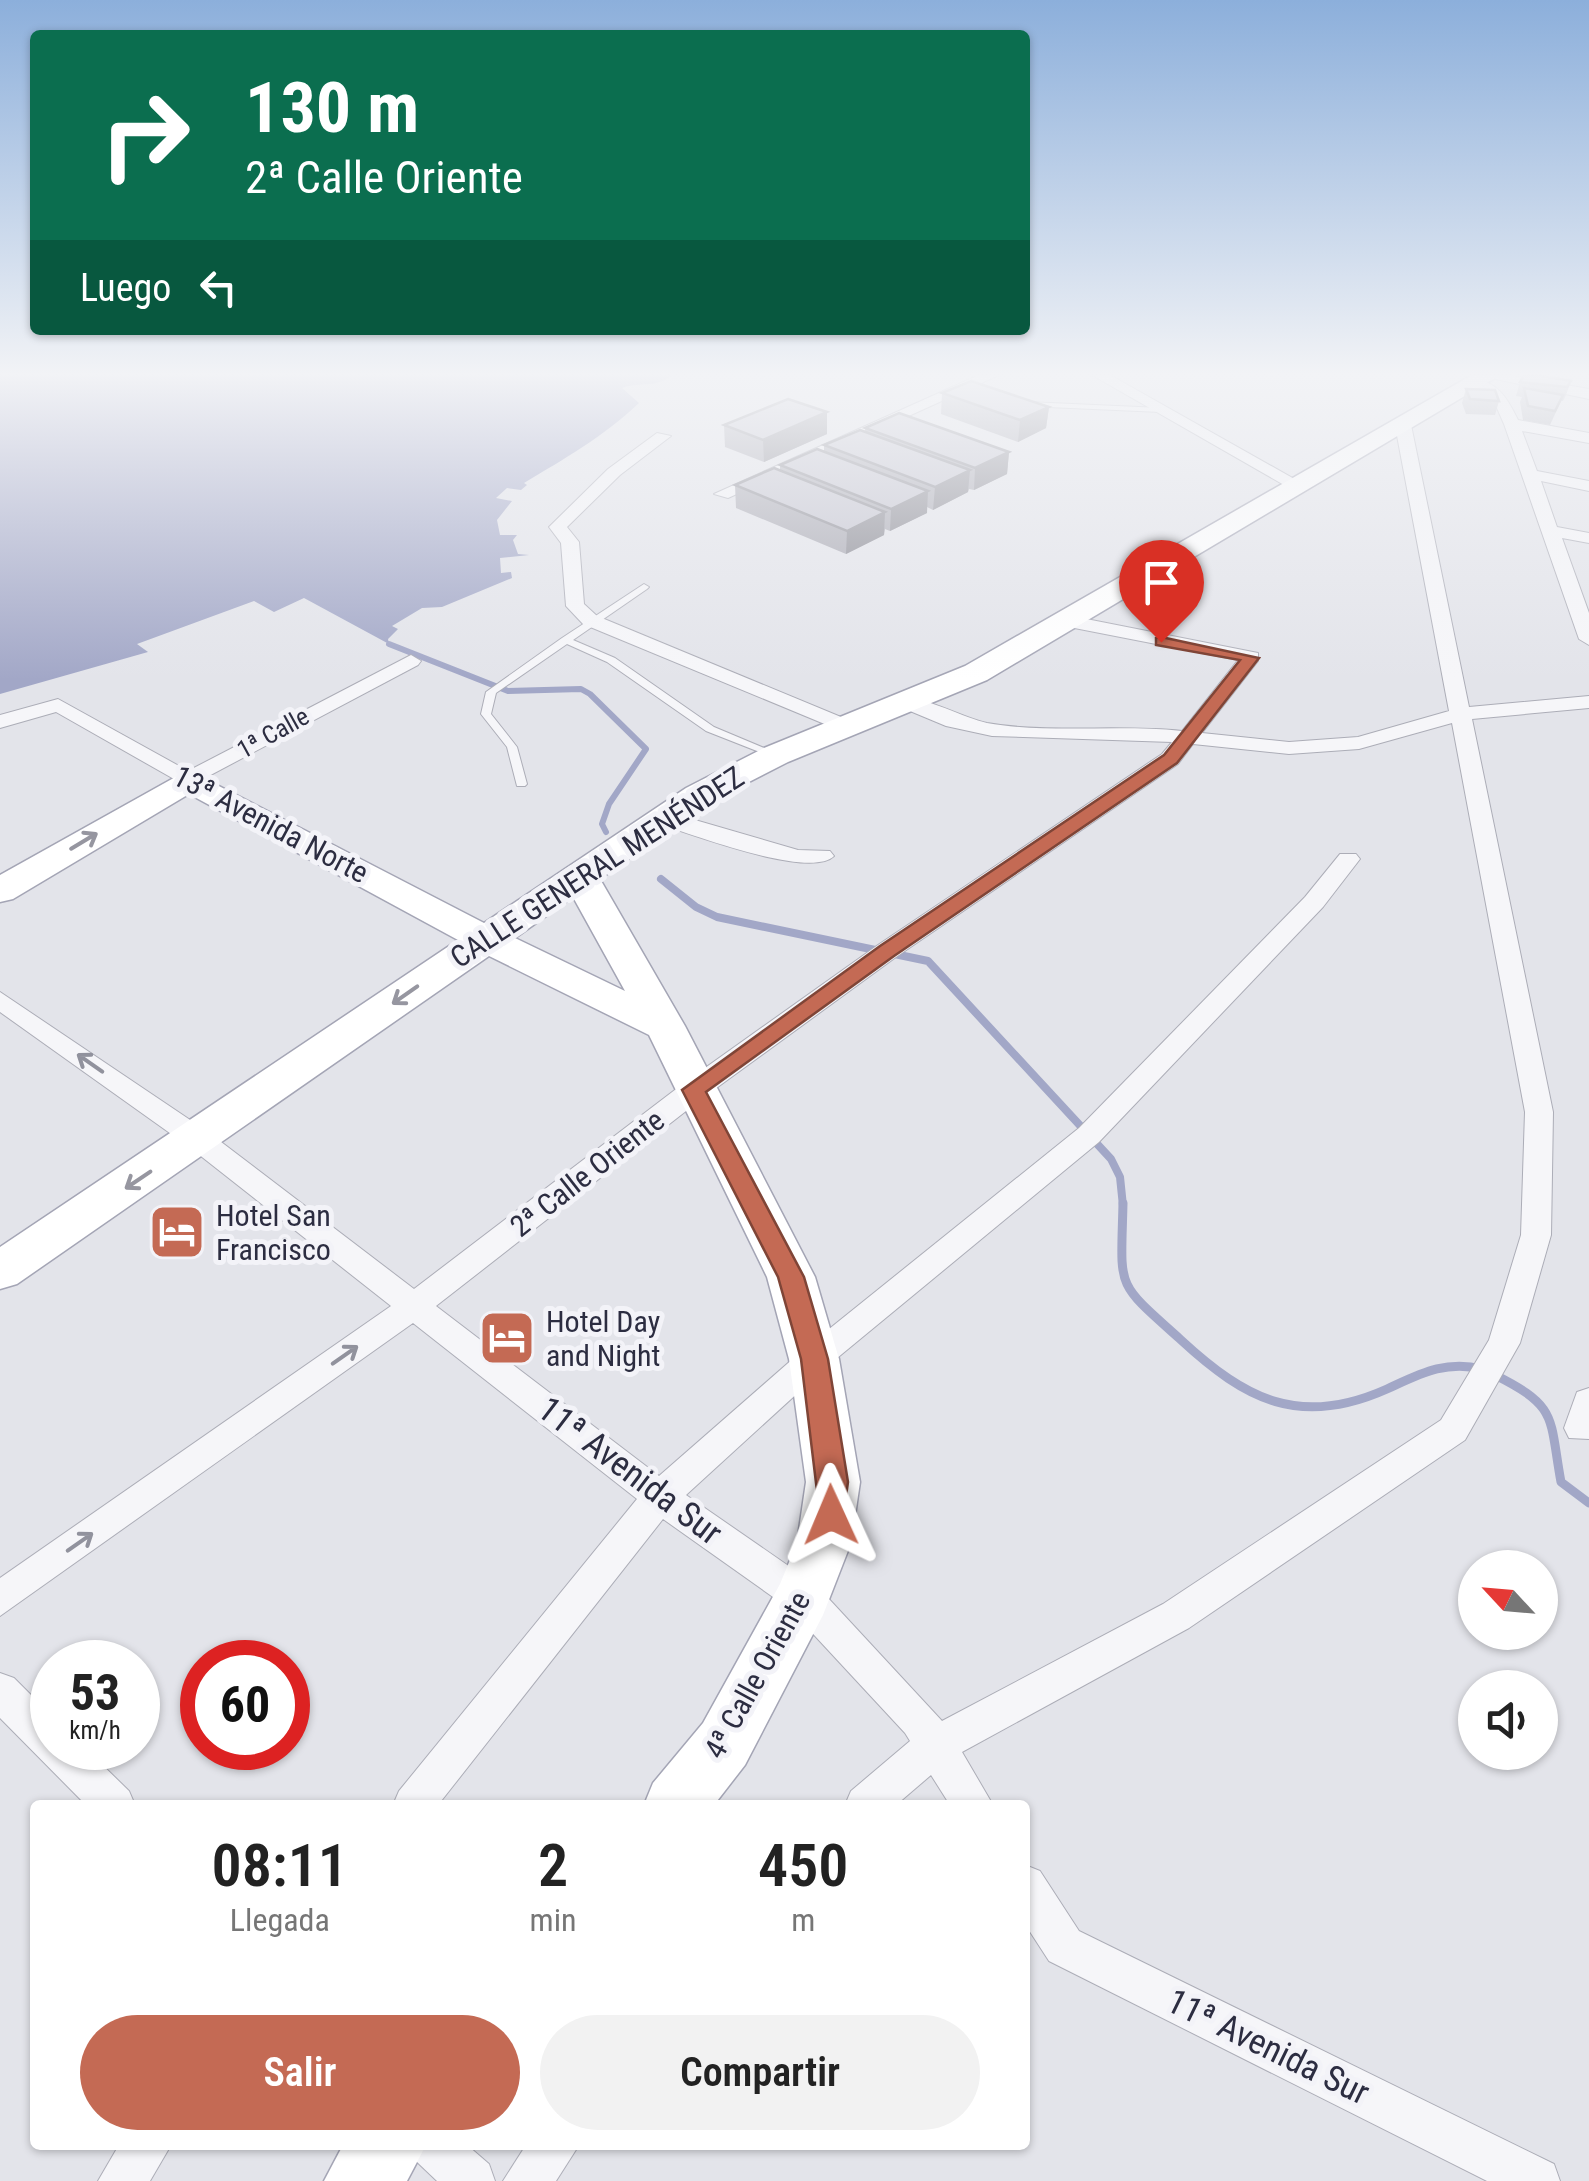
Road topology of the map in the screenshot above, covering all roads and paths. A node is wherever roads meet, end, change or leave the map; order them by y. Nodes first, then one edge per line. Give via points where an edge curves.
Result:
1 (609, 477) edge
2 (762, 477) edge
3 (1280, 477) edge
4 (1313, 477) edge
5 (1414, 477) edge
6 (1530, 477) edge
7 (1543, 477) edge
8 (1297, 486) junction
9 (1589, 486) edge
10 (722, 494) dead end
11 (1548, 530) junction
12 (1589, 538) edge
13 (644, 587) dead end
14 (1580, 595) edge
15 (590, 620) junction
16 (1066, 620) junction
17 (1589, 638) edge
18 (565, 640) junction
19 (411, 661) dead end
20 (905, 702) junction
21 (1589, 702) edge
22 (1461, 714) junction
23 (0, 722) edge
24 (846, 726) junction
25 (1188, 737) junction
26 (776, 755) junction
27 (188, 780) junction
28 (521, 784) dead end
29 (664, 818) junction
30 (822, 856) dead end
31 (1348, 860) dead end
32 (579, 875) junction
33 (0, 891) edge
34 (485, 939) junction
35 (0, 1000) edge
36 (664, 1026) junction
37 (694, 1090) junction
38 (198, 1139) junction
39 (0, 1271) edge
40 (414, 1306) junction
41 (814, 1359) junction
42 (660, 1497) junction
43 (0, 1598) edge
44 (803, 1598) junction
45 (0, 1692) edge
46 (30, 1721) edge
47 (935, 1746) junction
48 (79, 1770) edge
49 (110, 1800) edge
50 (417, 1800) edge
51 (679, 1800) edge
52 (870, 1800) edge
53 (970, 1800) edge
54 (1030, 1894) edge
55 (144, 2150) edge
56 (386, 2150) edge
57 (438, 2150) edge
58 (552, 2150) edge
59 (121, 2181) edge
60 (360, 2181) edge
61 (472, 2181) edge
62 (526, 2181) edge
63 (1536, 2181) edge

1 - 15 street via 558,527 570,542 574,606
2 - 10 street
3 - 8 street
4 - 8 main road, CALLE GENERAL MENÉNDEZ
5 - 22 street
6 - 11 street
7 - 9 street
8 - 16 main road, CALLE GENERAL MENÉNDEZ
11 - 12 street
11 - 14 street
13 - 15 lane
14 - 17 street
15 - 18 lane
15 - 24 street
16 - 20 main road, CALLE GENERAL MENÉNDEZ via 976,673
16 - 25 street, 2ª Calle Oriente via 1251,658
18 - 26 lane via 611,660 710,728
18 - 28 lane via 489,697 486,714 512,748
19 - 27 street, 1ª Calle
20 - 24 main road, CALLE GENERAL MENÉNDEZ
20 - 25 street via 992,730
21 - 22 street
22 - 25 street via 1330,746
22 - 47 street via 1539,1112 1536,1235 1504,1343 1453,1430 1176,1616
23 - 27 street, 13ª Avenida Norte via 58,706
24 - 26 main road, CALLE GENERAL MENÉNDEZ
25 - 37 street, 2ª Calle Oriente via 1170,759
26 - 29 main road, CALLE GENERAL MENÉNDEZ
33 -> 27 main road
27 - 34 main road, 13ª Avenida Norte
29 - 30 street via 798,857
29 - 32 main road, CALLE GENERAL MENÉNDEZ
31 - 41 street via 1089,1135
32 - 34 main road, CALLE GENERAL MENÉNDEZ
32 - 36 main road, 4ª Calle Oriente
34 - 36 main road, 13ª Avenida Norte
34 -> 38 main road, CALLE GENERAL MENÉNDEZ
38 -> 35 street, 11ª Avenida Sur
36 - 37 main road, 4ª Calle Oriente
37 - 40 street, 2ª Calle Oriente
37 - 41 main road, 4ª Calle Oriente via 791,1277
38 -> 39 main road, CALLE GENERAL MENÉNDEZ
38 - 40 street, 11ª Avenida Sur
40 - 42 street, 11ª Avenida Sur
43 -> 40 street, 2ª Calle Oriente
41 - 42 street
41 - 44 main road, 4ª Calle Oriente via 833,1482 831,1515
42 - 44 street, 11ª Avenida Sur
42 - 50 street
44 - 47 street, 11ª Avenida Sur via 919,1720
44 - 51 main road, 4ª Calle Oriente via 724,1744
45 - 46 street
47 - 52 street
47 - 53 street, 11ª Avenida Sur
48 - 49 street
54 - 63 street, 11ª Avenida Sur via 1064,1946
55 - 59 street
56 - 60 main road
57 - 61 street
58 - 62 street

